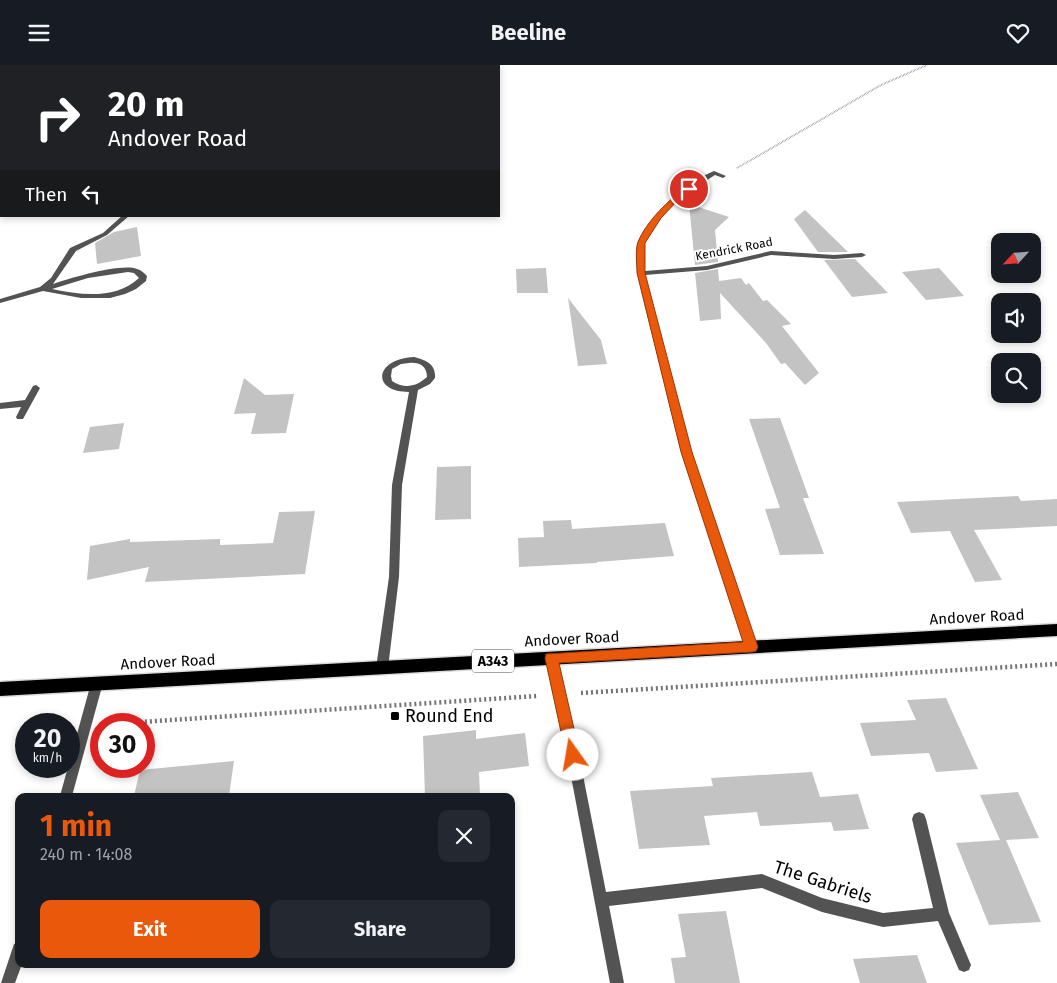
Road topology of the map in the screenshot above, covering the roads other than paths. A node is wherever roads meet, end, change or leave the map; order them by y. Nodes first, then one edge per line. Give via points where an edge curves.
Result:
1 (723, 176) road end
2 (125, 217) edge
3 (862, 255) dead end
4 (641, 273) junction
5 (43, 289) junction
6 (0, 301) edge
7 (36, 388) dead end
8 (414, 389) junction
9 (27, 403) junction
10 (0, 406) edge
11 (20, 417) dead end
12 (1057, 630) edge
13 (752, 647) junction
14 (551, 658) junction
15 (382, 668) junction
16 (97, 683) junction
17 (0, 689) edge
18 (67, 793) edge
19 (920, 819) dead end
20 (602, 900) junction
21 (942, 914) junction
22 (15, 961) edge
23 (964, 965) dead end
24 (8, 983) edge
25 (617, 983) edge

1 - 4 street via 714,173 677,197 658,217 641,243
2 - 5 street via 105,234 73,251
3 - 4 street, Kendrick Road via 834,257 771,253 708,268
4 - 13 street via 686,452
5 - 5 street via 84,297 111,295 140,284 144,276 128,270 103,272
5 - 6 street
7 - 9 street
8 - 8 street via 392,386 386,378 388,368 406,360 427,364 431,378
8 - 15 street via 397,485 394,577
9 - 10 street
9 - 11 street
12 - 13 main road, Andover Road / A343
13 - 14 main road, Andover Road / A343
14 - 15 main road, Andover Road / A343
14 - 20 street
15 - 16 main road, Andover Road / A343
16 - 17 main road, Andover Road / A343
16 - 18 street
19 - 21 street
20 - 21 street, The Gabriels via 762,881 822,905 883,920
20 - 25 street
21 - 23 street
22 - 24 street

